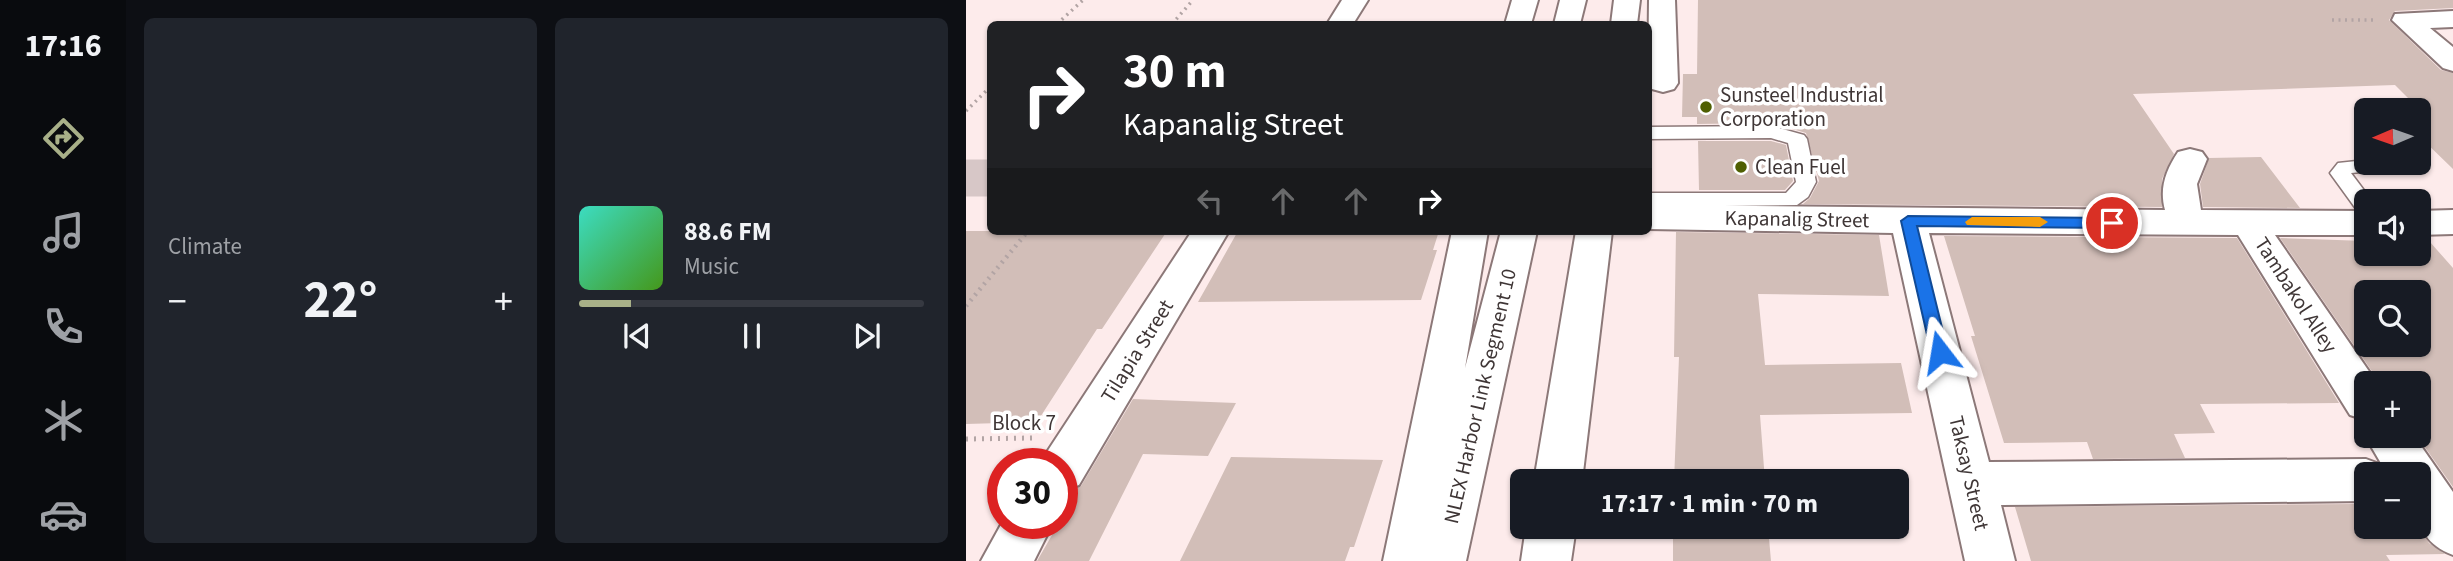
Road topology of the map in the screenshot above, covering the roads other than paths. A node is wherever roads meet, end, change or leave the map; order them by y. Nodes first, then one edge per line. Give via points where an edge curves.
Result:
1 (1355, 0) edge
2 (1525, 0) edge
3 (1573, 0) edge
4 (1627, 0) edge
5 (1662, 0) edge
6 (2453, 19) edge
7 (1342, 21) edge
8 (1519, 21) edge
9 (1568, 21) edge
10 (1624, 21) edge
11 (2453, 62) edge
12 (1662, 83) dead end
13 (1652, 133) edge
14 (2190, 159) dead end
15 (2354, 167) edge
16 (2354, 192) edge
17 (1652, 201) edge
18 (1710, 209) junction
19 (1652, 216) edge
20 (1908, 221) junction
21 (2453, 222) edge
22 (2188, 223) junction
23 (2354, 223) edge
24 (2431, 223) edge
25 (2249, 224) junction
26 (1209, 235) edge
27 (1469, 235) edge
28 (1518, 235) edge
29 (1593, 235) edge
30 (2354, 384) edge
31 (1076, 448) edge
32 (1560, 469) edge
33 (2354, 480) edge
34 (2431, 481) edge
35 (2453, 481) edge
36 (1971, 484) junction
37 (2431, 500) edge
38 (2453, 532) edge
39 (1019, 539) edge
40 (1549, 539) edge
41 (1006, 561) edge
42 (1408, 561) edge
43 (1441, 561) edge
44 (1546, 561) edge
45 (1990, 561) edge

1 - 7 main road
2 - 8 main road
3 - 9 main road
4 - 10 main road
5 - 12 main road
6 - 11 main road via 2405,20
13 - 18 lane via 1772,132 1797,139 1806,182 1801,192 1790,200
14 - 22 main road via 2178,183
15 - 16 lane via 2340,173
17 - 18 lane
18 - 19 main road, Kapanalig Street
18 - 20 main road, Kapanalig Street
20 - 22 main road, Kapanalig Street
20 - 36 main road, Taksay Street
21 - 24 main road
22 - 25 main road, Kapanalig Street
23 - 25 main road, Kapanalig Street
25 - 30 main road, Tambakol Alley
26 - 31 main road, Tilapia Street
27 - 42 main road
28 - 43 main road, NLEX Harbor Link Segment 10
29 - 32 main road
33 - 36 main road
34 - 35 main road
36 - 45 main road, Taksay Street
37 - 38 main road
39 - 41 main road
40 - 44 main road

